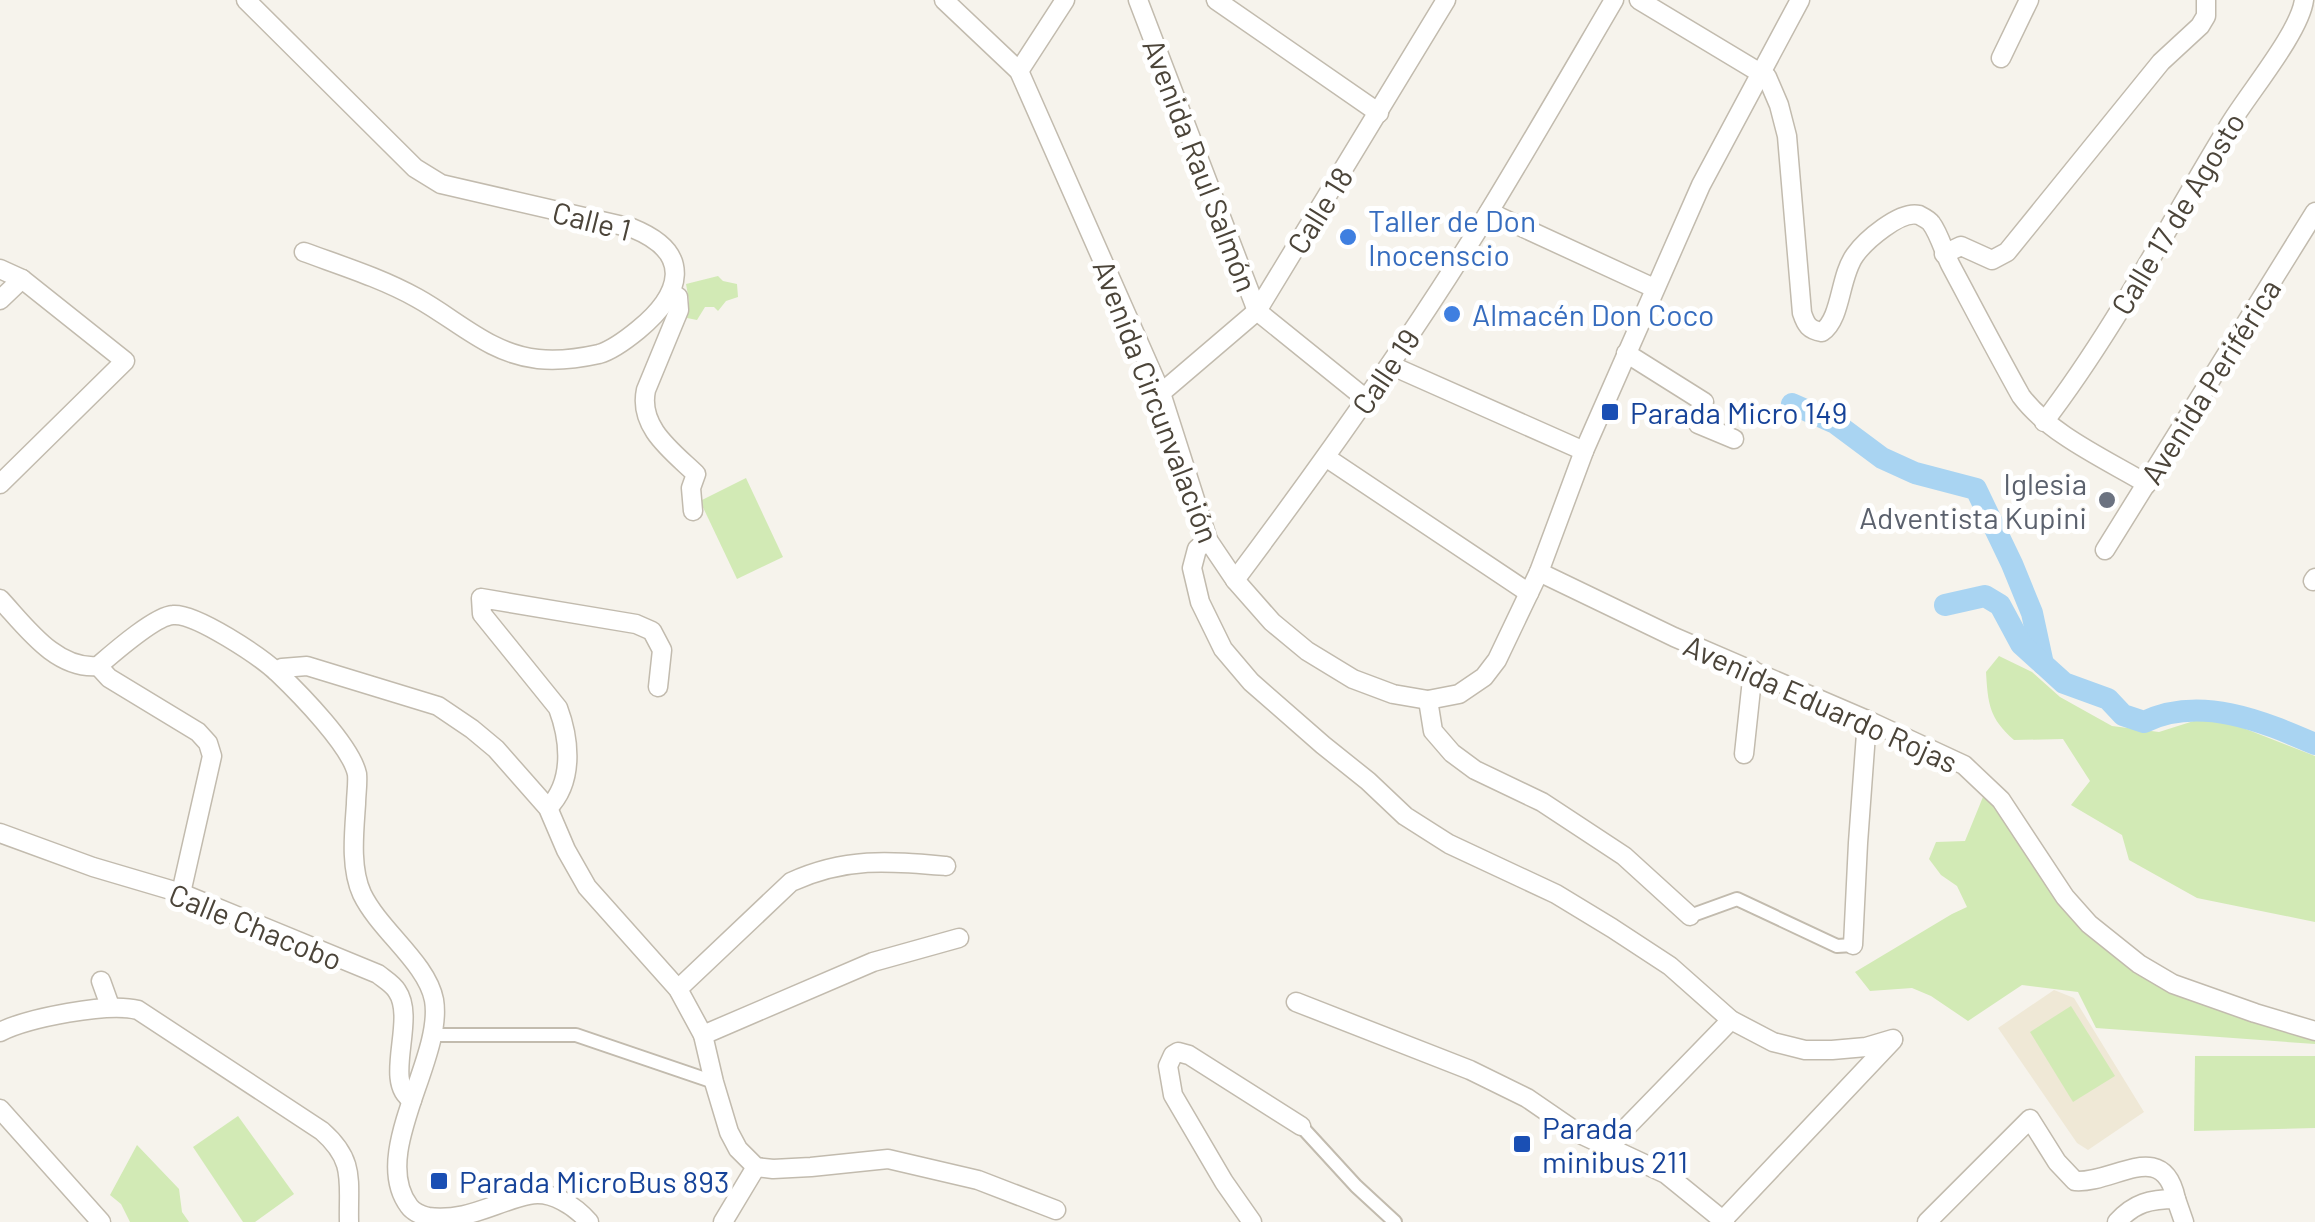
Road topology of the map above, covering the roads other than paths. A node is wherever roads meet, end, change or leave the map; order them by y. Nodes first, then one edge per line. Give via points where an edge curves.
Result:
1 (246, 0) edge
2 (944, 0) edge
3 (1065, 0) edge
4 (1138, 0) edge
5 (1216, 0) edge
6 (1446, 0) edge
7 (1614, 0) edge
8 (1639, 0) edge
9 (1800, 0) edge
10 (2029, 0) edge
11 (2206, 0) edge
12 (2304, 0) edge
13 (2001, 58) dead end
14 (1018, 72) junction
15 (1760, 72) junction
16 (1380, 113) junction
17 (1489, 212) junction
18 (2315, 212) edge
19 (304, 252) dead end
20 (1944, 254) junction
21 (0, 269) edge
22 (22, 279) junction
23 (1654, 288) junction
24 (672, 293) junction
25 (0, 300) edge
26 (1257, 311) junction
27 (1626, 353) junction
28 (1390, 365) junction
29 (1161, 393) junction
30 (1366, 399) junction
31 (2044, 422) junction
32 (1734, 439) dead end
33 (1584, 451) junction
34 (1327, 458) junction
35 (0, 484) edge
36 (2147, 484) junction
37 (692, 511) dead end
38 (1208, 540) junction
39 (2105, 550) dead end
40 (1538, 572) junction
41 (1236, 580) junction
42 (1528, 593) junction
43 (0, 599) edge
44 (98, 666) junction
45 (1752, 670) junction
46 (276, 671) junction
47 (658, 687) dead end
48 (1428, 700) junction
49 (1868, 720) junction
50 (1744, 754) dead end
51 (548, 808) junction
52 (0, 832) edge
53 (946, 866) dead end
54 (181, 894) junction
55 (1690, 916) joint
56 (959, 938) dead end
57 (1854, 945) joint
58 (101, 980) dead end
59 (678, 989) junction
60 (1296, 1002) dead end
61 (110, 1006) junction
62 (1731, 1020) junction
63 (2315, 1030) edge
64 (0, 1032) edge
65 (433, 1035) junction
66 (703, 1035) junction
67 (714, 1082) junction
68 (412, 1100) junction
69 (0, 1108) edge
70 (1301, 1126) joint
71 (1610, 1149) junction
72 (756, 1167) junction
73 (2176, 1199) junction
74 (1054, 1216) edge
75 (411, 1217) edge
76 (584, 1220) edge
77 (1724, 1221) edge
78 (101, 1222) edge
79 (348, 1222) edge
80 (723, 1222) edge
81 (1252, 1222) edge
82 (1395, 1222) edge
83 (1927, 1222) edge
84 (2117, 1222) edge
85 (2184, 1222) edge

1 - 24 street, Calle 1 via 415,168 441,184 648,234 674,262
2 - 14 street, Avenida Circunvalación
3 - 14 street
4 - 26 street, Avenida Raul Salmón
5 - 16 street
6 - 16 street, Calle 18
7 - 17 street, Calle 19
8 - 15 street
9 - 15 street
10 - 13 street
11 - 20 street via 2200,26 2162,62 2007,252 1992,260 1961,246
12 - 31 street, Calle 17 de Agosto via 2287,40
14 - 29 street, Avenida Circunvalación
15 - 20 street via 1780,105 1787,136 1806,325 1828,329 1852,258 1888,225 1920,215 1931,222
15 - 23 street
16 - 26 street, Calle 18
17 - 23 street
17 - 28 street, Calle 19
18 - 36 street, Avenida Periférica
19 - 24 street via 418,298 511,355 542,359 601,353 626,340
20 - 31 street via 2020,396
21 - 22 street
22 - 25 street
22 - 35 street via 126,361
23 - 27 street
24 - 37 street, Calle 1 via 679,310 643,403 658,438 696,474
26 - 29 street, Calle 18
26 - 30 street, Avenida Raul Salmón
27 - 32 street via 1704,402 1698,424
27 - 33 street
28 - 30 street, Calle 19
28 - 33 street
29 - 38 street, Avenida Circunvalación
30 - 34 street, Calle 19
31 - 36 street
33 - 40 street
34 - 41 street, Calle 19
34 - 42 street
36 - 39 street, Avenida Periférica
38 - 41 street, Avenida Circunvalación
38 - 62 street via 1197,549 1192,568 1200,602 1223,649 1252,682 1405,816 1612,928 1670,966
40 - 42 street
40 - 45 street, Avenida Eduardo Rojas
41 - 48 street, Avenida Circunvalación via 1307,651 1353,679
42 - 48 street via 1484,678 1459,694
43 - 44 street via 54,653
44 - 46 street via 172,615 234,641
44 - 54 street via 208,743 212,756
45 - 49 street, Avenida Eduardo Rojas
45 - 50 street
46 - 51 street via 307,666 438,706 496,750
46 - 65 street via 351,757 358,776 354,861 361,892 427,979
47 - 51 street via 662,650 652,631 481,598 482,614 564,724 566,772
48 - 55 street via 1433,732 1452,753 1624,856
49 - 57 street
49 - 63 street, Avenida Eduardo Rojas via 1964,765 1988,786 2065,897 2139,964 2173,984
51 - 59 street via 587,887
52 - 54 street, Calle Chacobo
53 - 59 street via 881,861 792,882
54 - 68 street, Calle Chacobo via 378,974 396,989 404,1024 399,1081
55 - 57 street via 1737,899 1837,946
56 - 66 street via 873,962
58 - 61 street
59 - 66 street
60 - 71 street via 1470,1070
61 - 64 street
61 - 79 street via 138,1010 322,1131 343,1153 348,1170
62 - 71 street
62 - 77 street via 1805,1050 1893,1040
65 - 67 street via 576,1035
65 - 68 street
66 - 67 street
67 - 72 street via 729,1132
68 - 75 street via 396,1161
69 - 78 street
70 - 81 street via 1188,1055 1171,1058 1173,1095
70 - 82 street
71 - 77 street via 1666,1174
72 - 74 street via 888,1159 978,1180
72 - 80 street
73 - 83 street via 2173,1185 2150,1165 2075,1180 2030,1118
73 - 84 street via 2140,1202
73 - 85 street
75 - 76 street via 456,1220 544,1194

